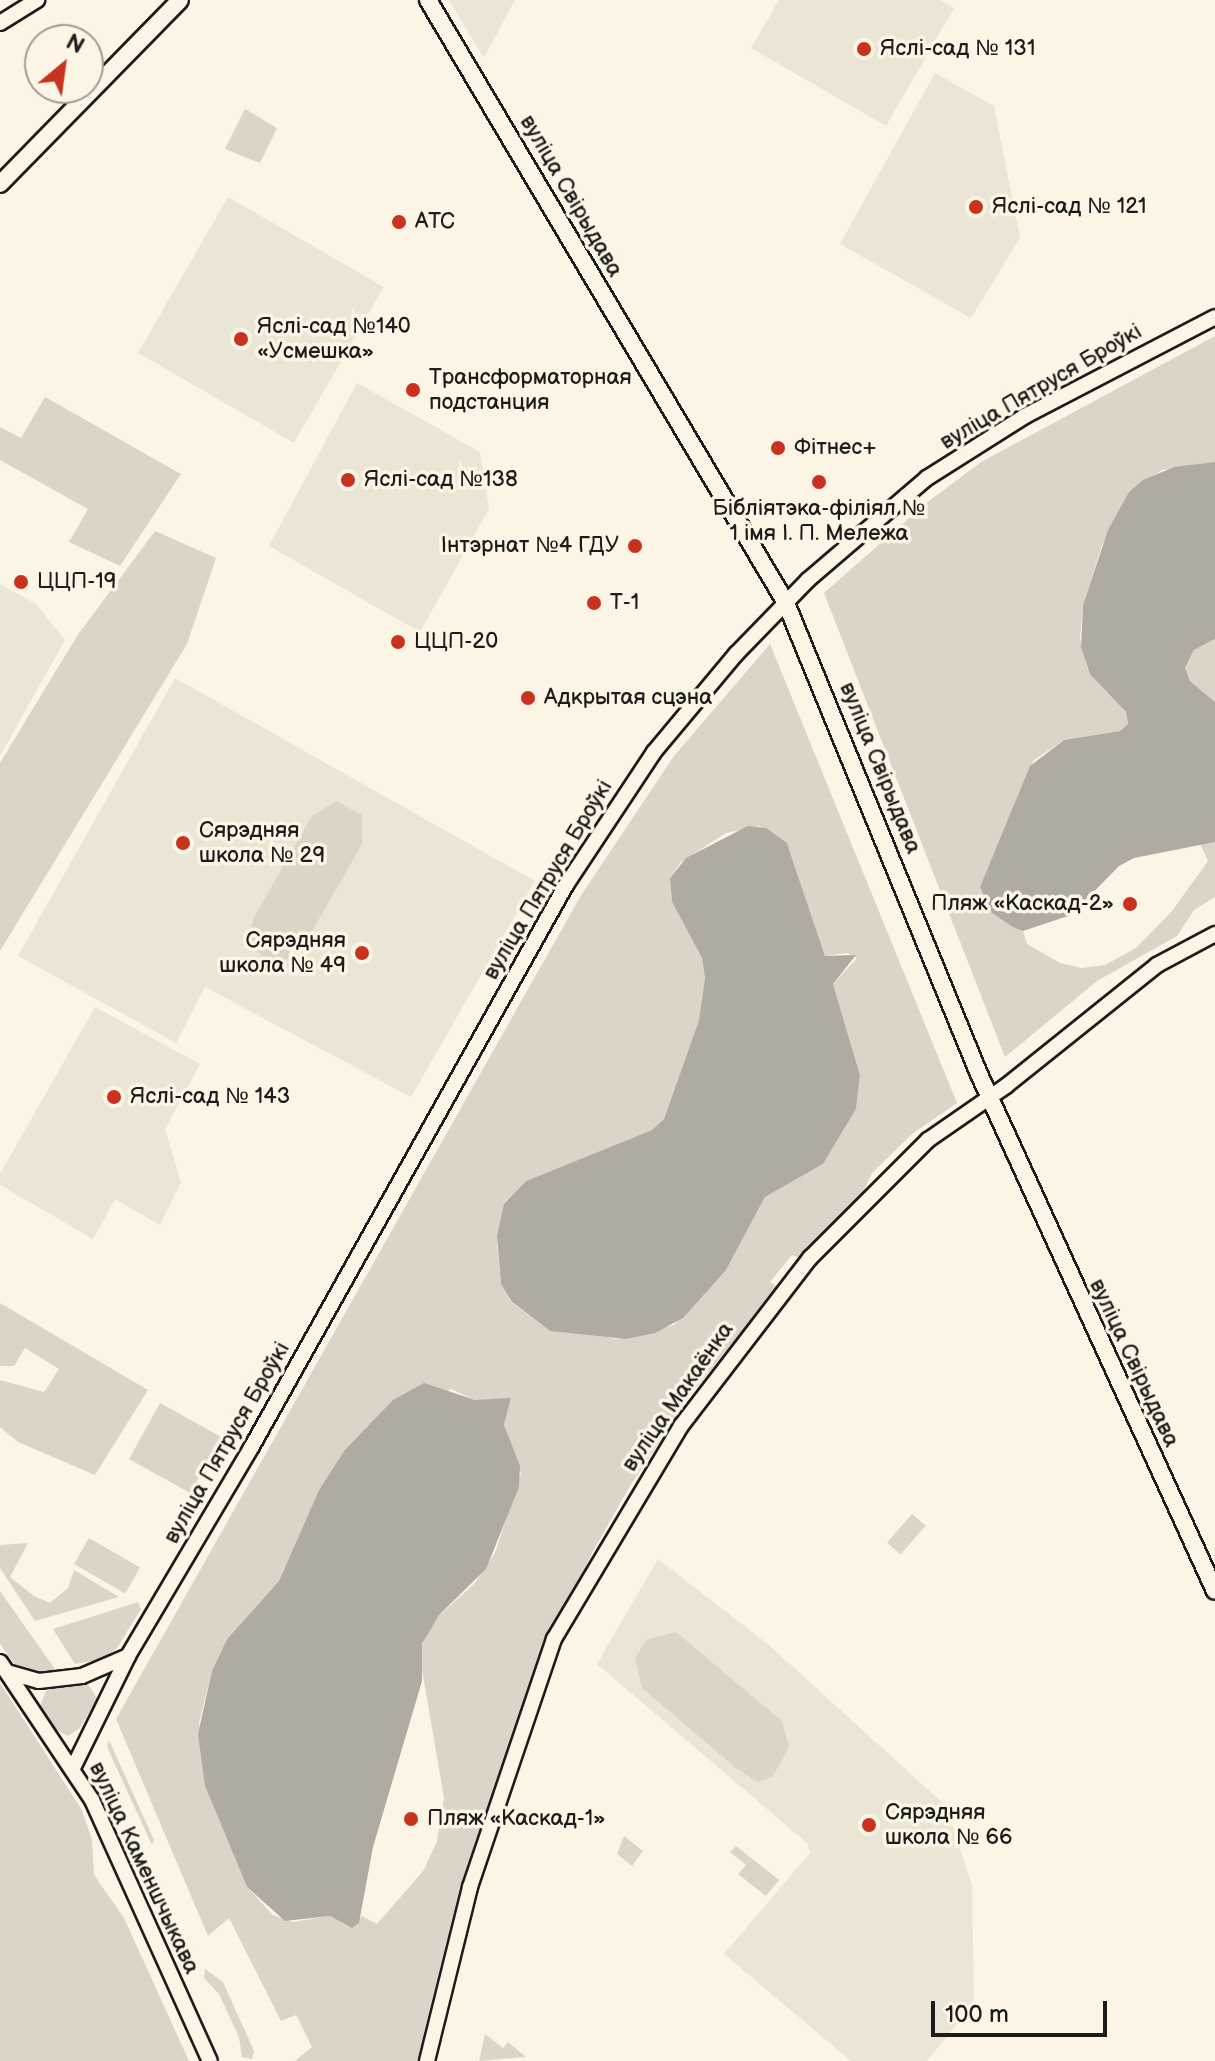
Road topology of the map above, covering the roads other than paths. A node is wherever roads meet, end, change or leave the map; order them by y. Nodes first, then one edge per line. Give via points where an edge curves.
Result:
1 (37, 0) edge
2 (180, 0) edge
3 (428, 0) edge
4 (0, 23) edge
5 (0, 184) edge
6 (1215, 317) edge
7 (786, 603) junction
8 (1215, 934) edge
9 (991, 1097) junction
10 (1215, 1591) edge
11 (128, 1656) junction
12 (3, 1666) edge
13 (82, 1676) junction
14 (57, 1679) junction
15 (104, 1703) junction
16 (33, 1712) junction
17 (84, 1737) junction
18 (53, 1739) junction
19 (73, 1768) junction
20 (210, 2061) edge
21 (427, 2061) edge

1 - 4 street
2 - 5 main road
3 - 7 main road, вуліца Свірыдава
6 - 7 street, вуліца Пятруся Броўкі via 1120,363 965,452 927,478
7 - 9 main road, вуліца Свірыдава
7 - 11 street, вуліца Пятруся Броўкі via 695,703 607,818
8 - 9 street, вуліца Макаёнка via 1157,965
9 - 10 main road, вуліца Свірыдава
9 - 21 street, вуліца Макаёнка via 928,1140 810,1258 717,1374 643,1486 554,1639 470,1887
11 - 13 street
11 - 15 street, вуліца Пятруся Броўкі
12 - 14 street via 39,1681
12 - 16 street, вуліца Каменшчыкава
13 - 14 street
13 - 15 street via 100,1686
14 - 16 street via 38,1693
15 - 17 street
16 - 18 street, вуліца Каменшчыкава
17 - 18 street via 74,1743
17 - 19 street
18 - 19 street, вуліца Каменшчыкава
19 - 20 street, вуліца Каменшчыкава

